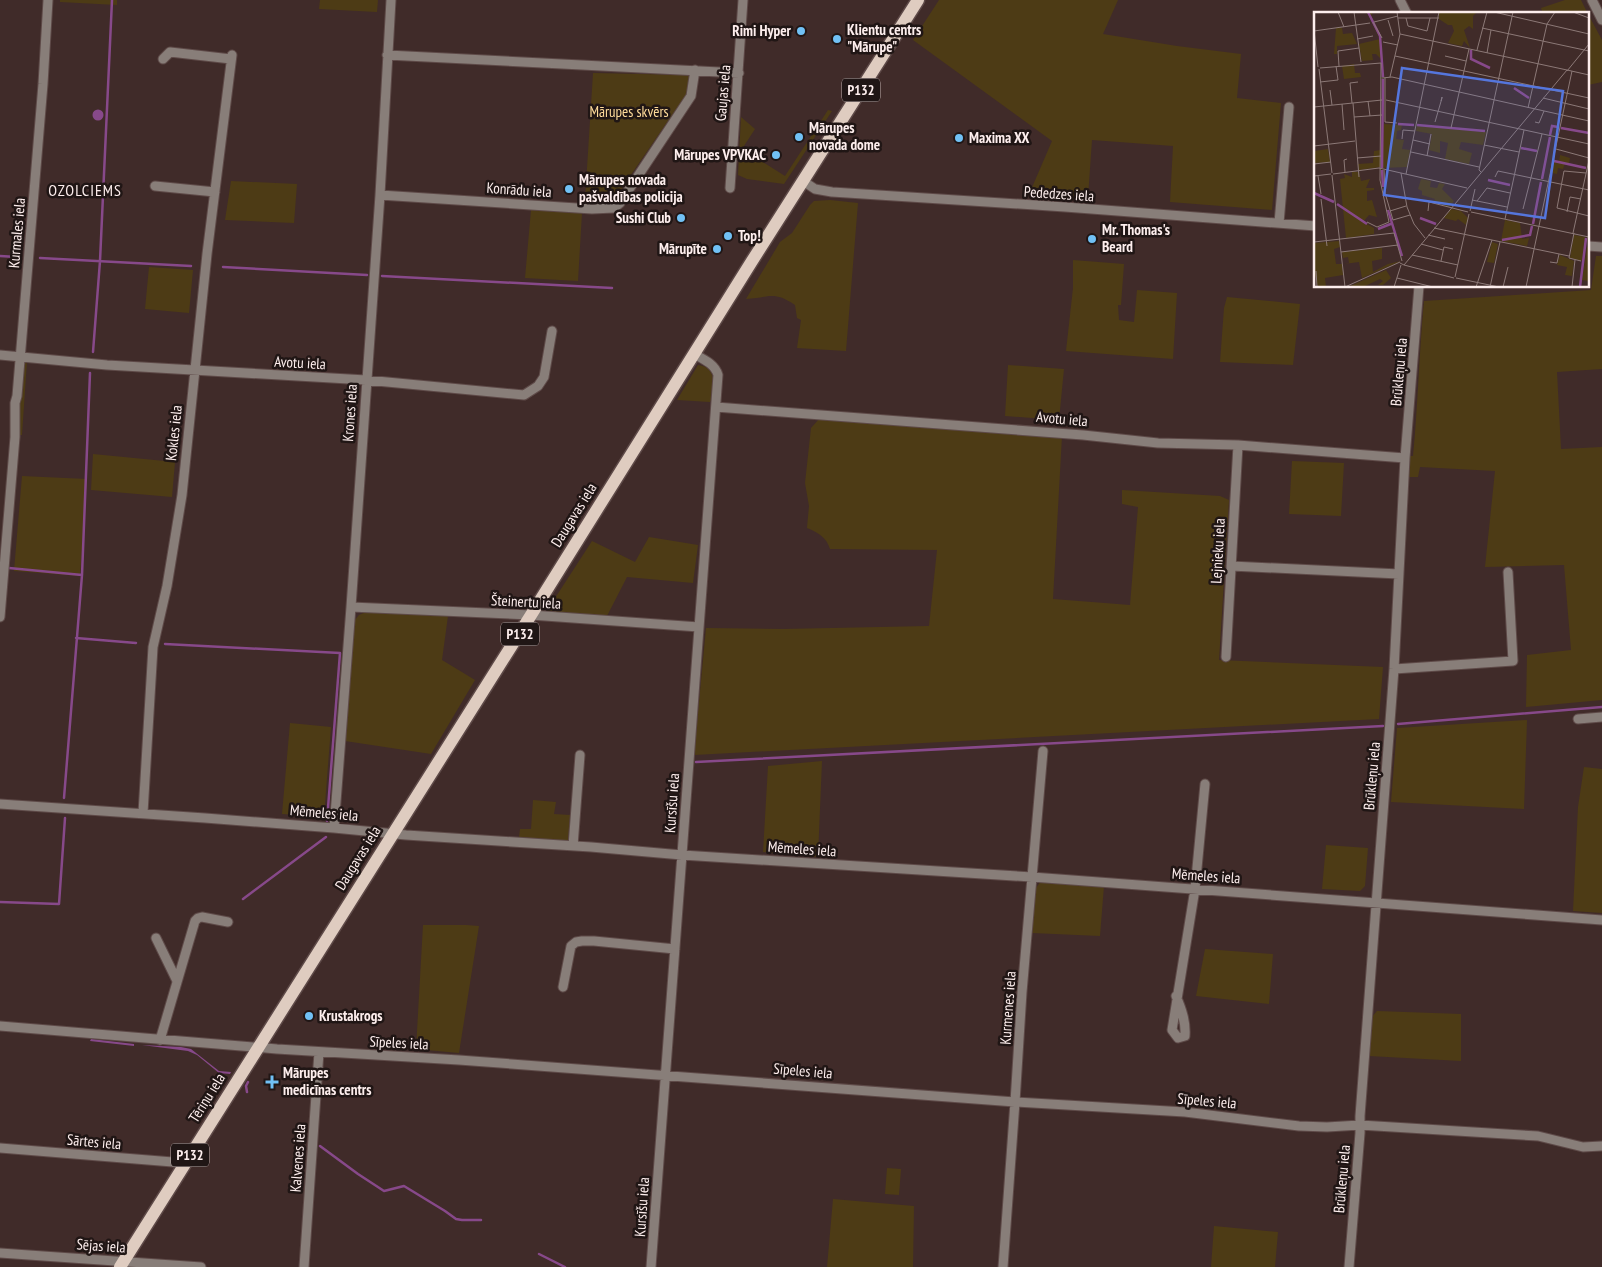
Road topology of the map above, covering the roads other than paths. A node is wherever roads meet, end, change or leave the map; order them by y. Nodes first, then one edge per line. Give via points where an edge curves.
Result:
1 (48, 0) edge
2 (391, 0) edge
3 (743, 0) edge
4 (918, 0) edge
5 (1400, 0) edge
6 (1592, 0) edge
7 (1406, 12) edge
8 (1602, 20) edge
9 (387, 55) junction
10 (163, 59) dead end
11 (695, 70) junction
12 (739, 73) junction
13 (1289, 106) dead end
14 (803, 181) junction
15 (155, 186) dead end
16 (730, 188) dead end
17 (214, 192) junction
18 (380, 195) junction
19 (1279, 223) junction
20 (1314, 226) edge
21 (1419, 288) edge
22 (552, 331) dead end
23 (694, 354) junction
24 (0, 355) edge
25 (20, 356) junction
26 (194, 370) junction
27 (366, 380) junction
28 (716, 407) junction
29 (1238, 445) junction
30 (1406, 458) junction
31 (1231, 566) junction
32 (1508, 572) dead end
33 (1398, 574) junction
34 (351, 607) junction
35 (532, 616) junction
36 (0, 617) edge
37 (699, 627) junction
38 (1226, 657) dead end
39 (1394, 669) junction
40 (1602, 717) edge
41 (1578, 718) dead end
42 (1043, 751) dead end
43 (580, 755) dead end
44 (1205, 784) dead end
45 (0, 804) edge
46 (143, 814) junction
47 (334, 828) junction
48 (392, 834) junction
49 (573, 846) junction
50 (682, 855) junction
51 (1032, 877) junction
52 (1195, 889) junction
53 (1376, 903) junction
54 (1602, 920) edge
55 (228, 922) dead end
56 (156, 938) dead end
57 (675, 949) junction
58 (177, 981) junction
59 (563, 987) dead end
60 (1176, 996) dead end
61 (0, 1026) edge
62 (160, 1040) junction
63 (258, 1048) junction
64 (319, 1052) junction
65 (666, 1076) junction
66 (1015, 1102) junction
67 (1360, 1125) junction
68 (1602, 1146) edge
69 (0, 1148) edge
70 (185, 1163) junction
71 (0, 1253) edge
72 (122, 1264) edge
73 (201, 1267) edge
74 (304, 1267) edge
75 (651, 1267) edge
76 (1003, 1267) edge
77 (1349, 1267) edge

1 - 25 street, Kurmales iela
2 - 9 street, Krones iela
3 - 12 street, Gaujas iela
4 - 14 main road, Daugavas iela / P132
5 - 7 street
6 - 8 street
9 - 11 street
9 - 18 street, Krones iela
10 - 17 street, Kokles iela via 170,52 232,57
11 - 12 street
11 - 18 street, Konrādu iela via 691,96 614,208
12 - 16 street, Gaujas iela
13 - 19 street
14 - 19 street, Pededzes iela via 815,189 832,192
14 - 23 main road, Daugavas iela / P132
15 - 17 street
17 - 26 street, Kokles iela
18 - 27 street, Krones iela
19 - 20 street, Pededzes iela
21 - 30 street, Brūkleņu iela
22 - 27 street, Avotu iela via 544,377 538,386 524,395
23 - 28 street, Kursīšu iela via 717,370
23 - 35 main road, Daugavas iela / P132
24 - 25 street, Avotu iela
25 - 26 street, Avotu iela via 107,366
25 - 36 street, Kurmales iela
26 - 27 street, Avotu iela
26 - 46 street, Kokles iela via 176,533 153,647
27 - 34 street, Krones iela
28 - 29 street, Avotu iela via 1158,443
28 - 37 street, Kursīšu iela
29 - 30 street, Avotu iela
29 - 31 street, Lejnieku iela
30 - 33 street, Brūkleņu iela
31 - 33 street
31 - 38 street, Lejnieku iela
32 - 39 street via 1513,661
33 - 39 street, Brūkleņu iela
34 - 35 street, Šteinertu iela
34 - 47 street, Krones iela
35 - 37 street, Šteinertu iela
35 - 48 main road, Daugavas iela / P132
37 - 50 street, Kursīšu iela
39 - 53 street, Brūkleņu iela
40 - 41 street
42 - 51 street, Kurmenes iela
43 - 49 street
44 - 52 street
45 - 46 street, Mēmeles iela
46 - 47 street, Mēmeles iela
47 - 48 street, Mēmeles iela
48 - 49 street, Mēmeles iela
48 - 63 main road, Daugavas iela / P132
49 - 50 street, Mēmeles iela
50 - 51 street, Mēmeles iela
50 - 57 street, Kursīšu iela
51 - 52 street, Mēmeles iela
51 - 66 street, Kurmenes iela
52 - 53 street, Mēmeles iela
52 - 60 street
53 - 54 street, Mēmeles iela
53 - 67 street, Brūkleņu iela
55 - 58 street via 202,917 195,921
56 - 58 street
57 - 59 street via 576,942 571,946
57 - 65 street, Kursīšu iela
58 - 62 street
61 - 62 street, Sīpeles iela
62 - 63 street, Sīpeles iela
63 - 64 street, Sīpeles iela
63 - 70 main road, Tēriņu iela / P132
64 - 65 street, Sīpeles iela
64 - 74 street, Kalvenes iela
65 - 66 street, Sīpeles iela
65 - 75 street, Kursīšu iela
66 - 67 street, Sīpeles iela via 1185,1112 1299,1126
66 - 76 street, Kurmenes iela
67 - 68 street, Sīpeles iela via 1538,1136 1584,1147
67 - 77 street, Brūkleņu iela
69 - 70 street, Sārtes iela
70 - 72 main road, Tēriņu iela / P132
71 - 72 street, Sējas iela
72 - 73 street, Sējas iela

